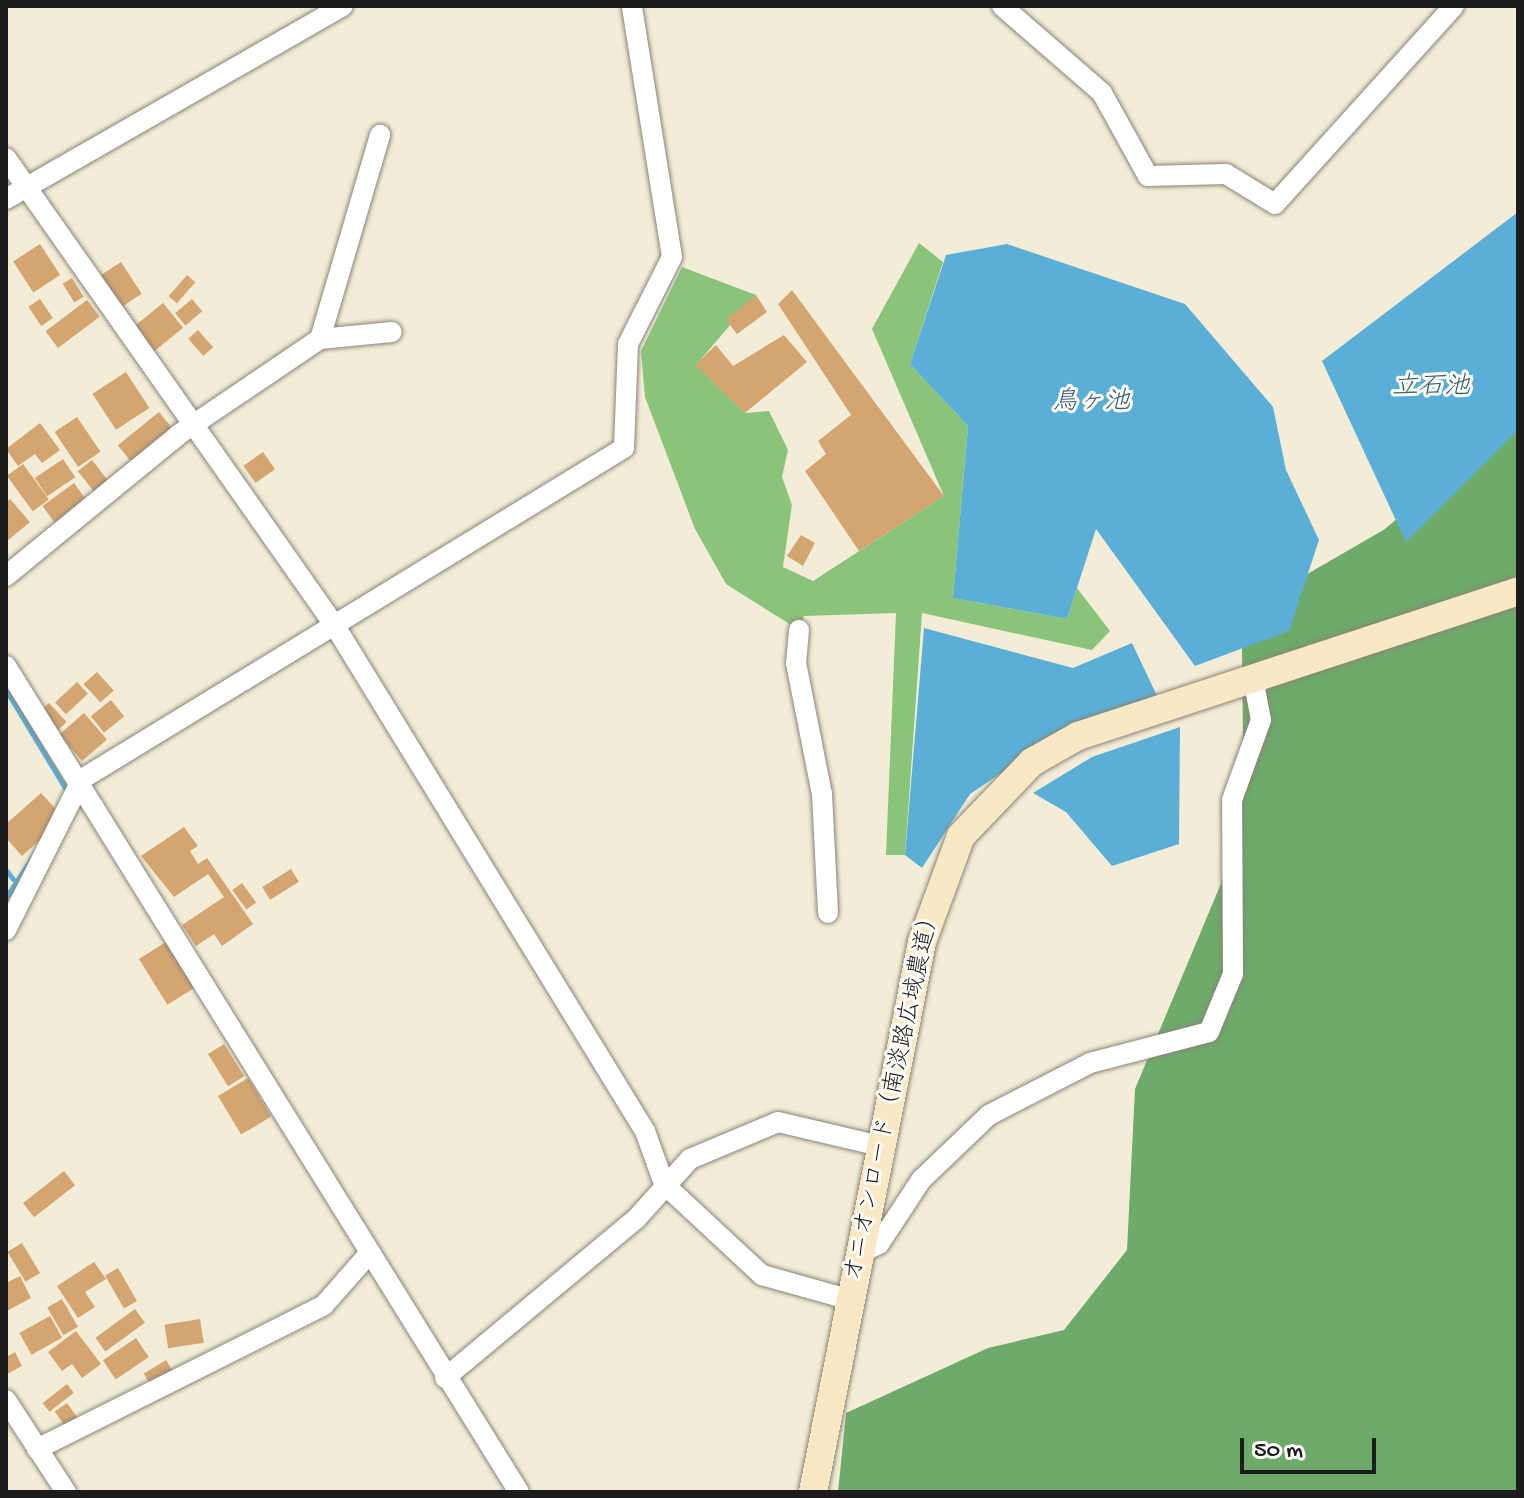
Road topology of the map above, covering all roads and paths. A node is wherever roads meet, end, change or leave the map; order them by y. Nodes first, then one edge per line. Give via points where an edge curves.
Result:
1 (343, 6) edge
2 (632, 6) edge
3 (1002, 6) edge
4 (1454, 6) edge
5 (380, 135) dead end
6 (6, 158) edge
7 (15, 194) edge
8 (392, 332) dead end
9 (320, 339) junction
10 (196, 423) junction
11 (6, 576) edge
12 (1518, 591) edge
13 (335, 626) junction
14 (799, 630) dead end
15 (6, 666) edge
16 (1253, 678) junction
17 (82, 779) junction
18 (828, 913) dead end
19 (6, 930) edge
20 (880, 1146) junction
21 (664, 1184) junction
22 (859, 1253) junction
23 (368, 1255) junction
24 (851, 1300) junction
25 (445, 1378) junction
26 (6, 1400) edge
27 (37, 1449) junction
28 (66, 1492) edge
29 (519, 1492) edge
30 (813, 1492) edge

1 - 7 street
2 - 13 street via 672,257 628,344 624,448
3 - 4 street via 1102,93 1148,176 1226,174 1275,204
5 - 9 street
6 - 7 street
7 - 10 street
8 - 9 street
9 - 10 street
10 - 11 street
10 - 13 street
12 - 16 street, オニオンロード（南淡路広域農道）
13 - 17 street
13 - 21 street via 645,1131
14 - 18 street via 796,663 822,794
15 - 17 street
16 - 20 street, オニオンロード（南淡路広域農道） via 1078,736 1032,762 961,836 922,942
16 - 22 street via 1261,720 1232,800 1233,974 1209,1032 1090,1063 989,1115 921,1180 879,1244
17 - 19 street
17 - 23 street
20 - 21 street via 778,1122 690,1159
20 - 22 street, オニオンロード（南淡路広域農道）
21 - 24 street via 762,1275
21 - 25 street via 636,1219
22 - 24 street, オニオンロード（南淡路広域農道）
23 - 25 street
23 - 27 street via 324,1305
24 - 30 street, オニオンロード（南淡路広域農道）
25 - 29 street
26 - 27 street
27 - 28 street

